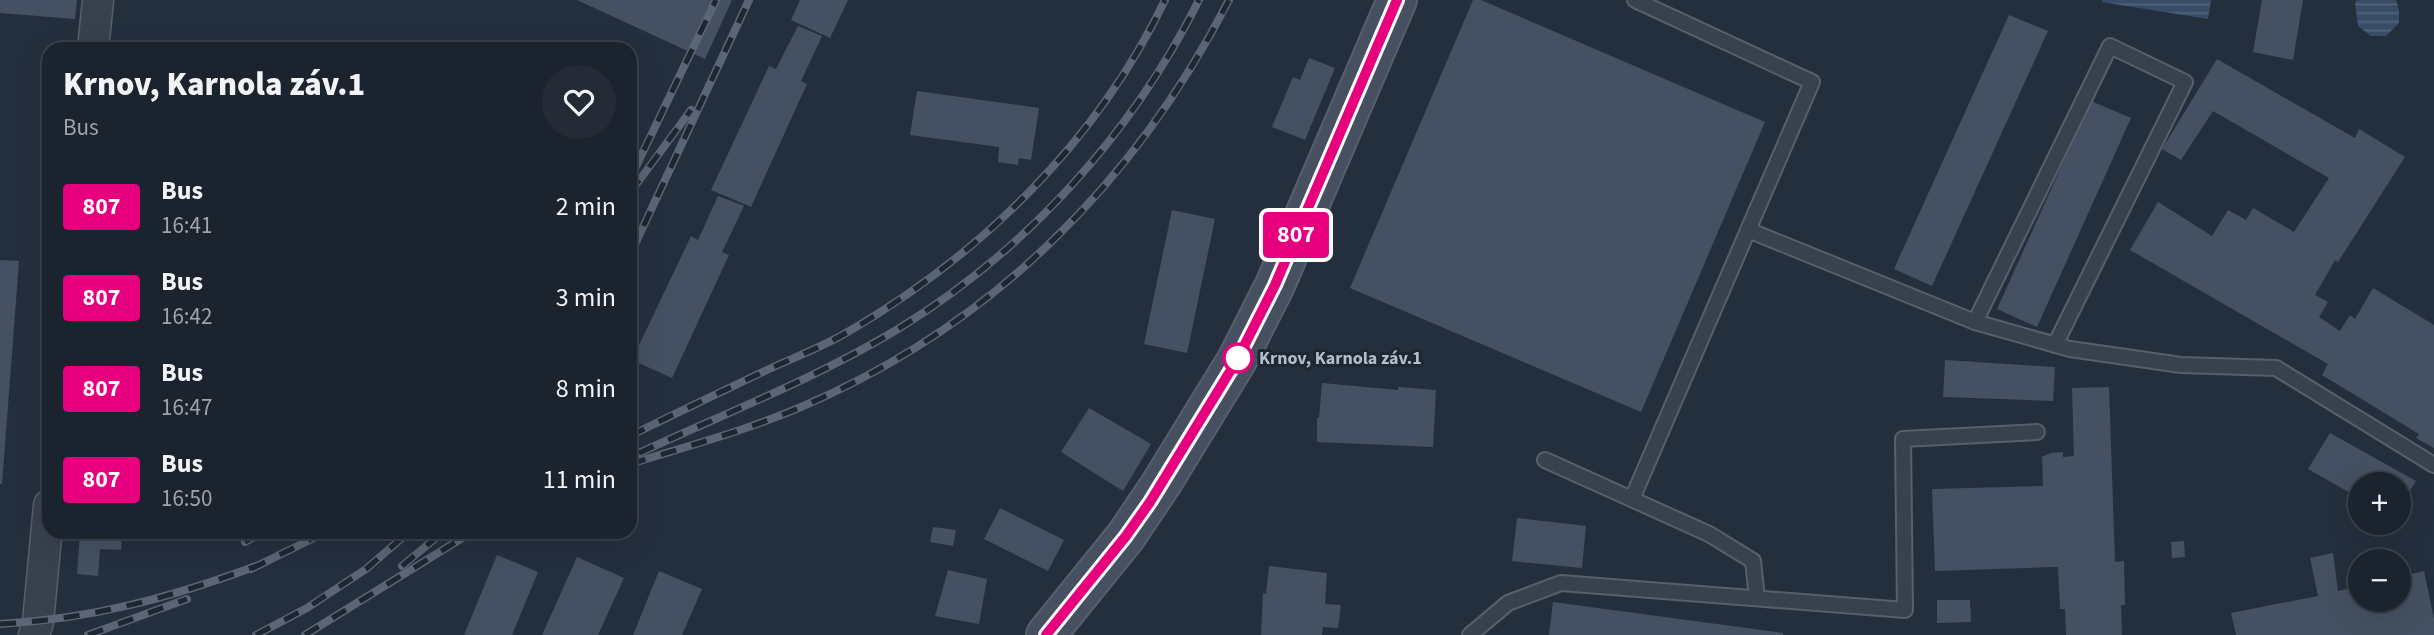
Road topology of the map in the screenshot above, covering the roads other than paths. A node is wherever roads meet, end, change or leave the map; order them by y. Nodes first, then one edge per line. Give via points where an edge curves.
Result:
1 (97, 0) edge
2 (1397, 0) edge
3 (1634, 0) edge
4 (94, 42) edge
5 (1748, 230) junction
6 (1975, 322) junction
7 (2054, 345) junction
8 (2037, 432) dead end
9 (1545, 460) dead end
10 (2434, 465) edge
11 (1632, 499) junction
12 (46, 539) edge
13 (1757, 598) junction
14 (34, 635) edge
15 (1046, 635) edge
16 (1470, 635) edge

1 - 4 street
2 - 15 main road via 1275,285 1237,360 1126,536
3 - 5 lane via 1812,82
5 - 6 lane
5 - 11 lane
6 - 7 lane
6 - 7 lane via 2110,46 2185,82
7 - 10 lane via 2181,365 2276,368
8 - 13 lane via 1903,439 1905,610
9 - 11 lane
11 - 13 lane via 1709,534 1753,561
12 - 14 street
13 - 16 lane via 1561,583 1508,603

